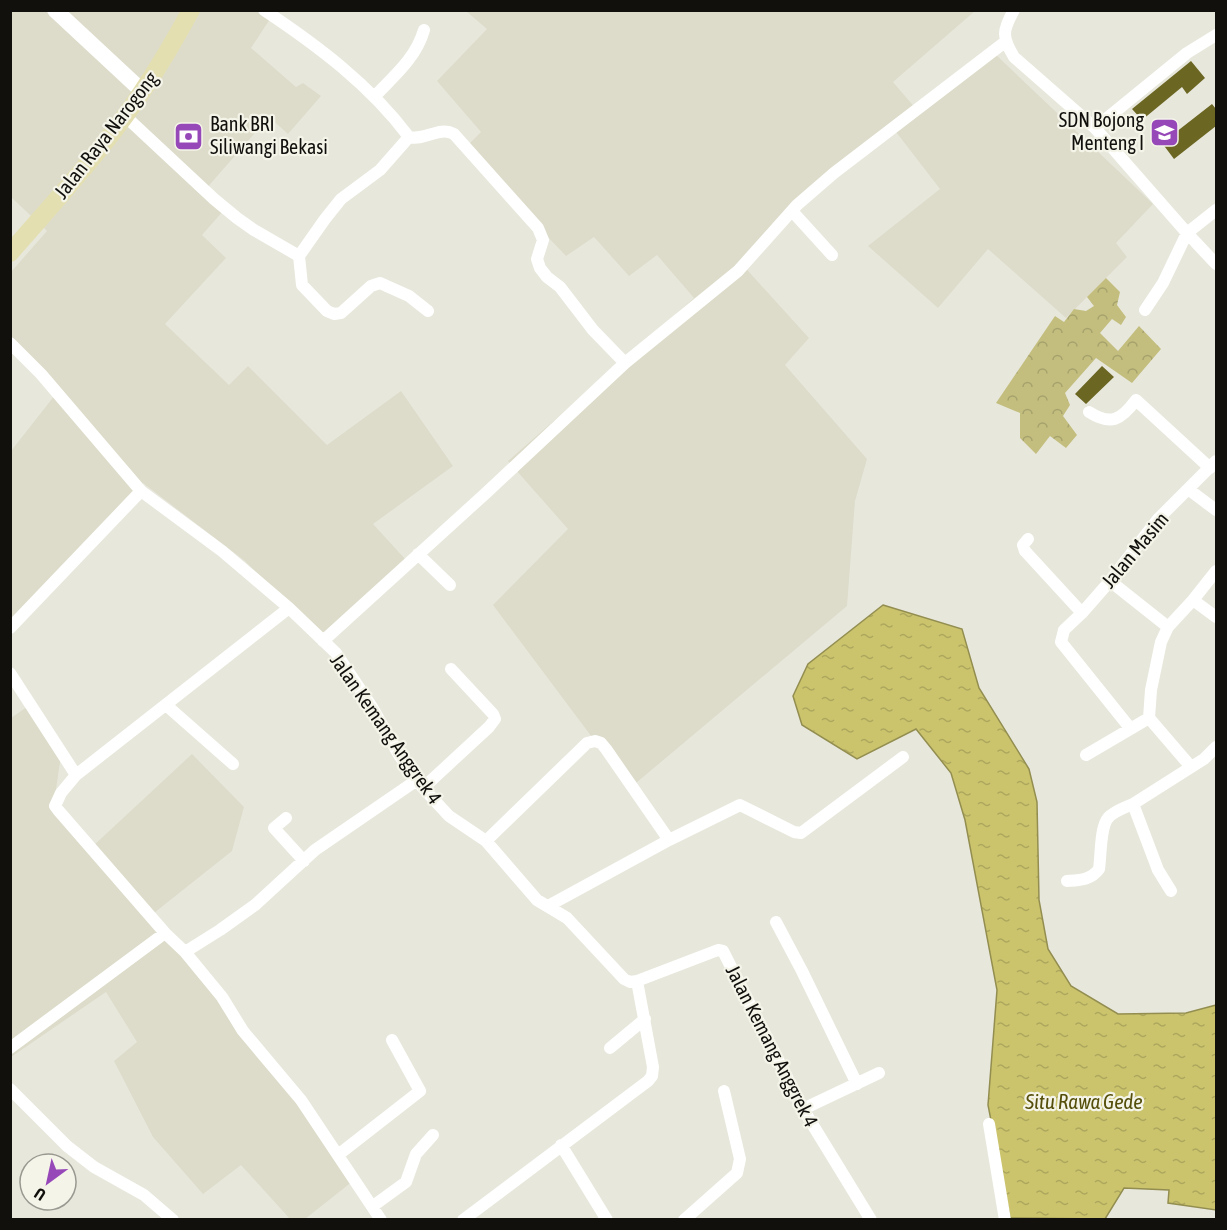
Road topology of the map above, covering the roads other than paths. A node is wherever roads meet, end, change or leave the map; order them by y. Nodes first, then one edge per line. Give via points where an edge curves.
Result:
1 (55, 10) edge
2 (191, 10) edge
3 (264, 10) edge
4 (1014, 10) edge
5 (424, 30) dead end
6 (1216, 35) edge
7 (1005, 42) junction
8 (142, 91) junction
9 (375, 96) junction
10 (125, 116) junction
11 (1095, 128) junction
12 (410, 137) junction
13 (1216, 210) edge
14 (792, 211) junction
15 (1186, 233) junction
16 (10, 253) edge
17 (832, 255) dead end
18 (299, 256) junction
19 (1216, 264) edge
20 (1145, 310) dead end
21 (428, 311) dead end
22 (10, 343) edge
23 (625, 363) junction
24 (1089, 412) dead end
25 (1213, 464) edge
26 (1188, 489) junction
27 (141, 491) junction
28 (1216, 510) edge
29 (1028, 539) dead end
30 (418, 554) junction
31 (1216, 571) edge
32 (1110, 581) junction
33 (450, 585) dead end
34 (1193, 600) junction
35 (289, 608) junction
36 (1082, 613) junction
37 (1216, 617) edge
38 (1168, 627) junction
39 (10, 628) edge
40 (323, 641) junction
41 (451, 669) dead end
42 (10, 673) edge
43 (166, 705) junction
44 (1149, 718) junction
45 (1130, 728) junction
46 (1216, 750) edge
47 (1086, 755) dead end
48 (903, 757) dead end
49 (233, 764) dead end
50 (1191, 767) junction
51 (76, 775) junction
52 (420, 784) junction
53 (1133, 804) junction
54 (286, 818) dead end
55 (669, 840) junction
56 (486, 842) junction
57 (304, 861) junction
58 (1068, 881) dead end
59 (1171, 891) dead end
60 (548, 906) junction
61 (776, 922) dead end
62 (165, 933) junction
63 (185, 952) junction
64 (637, 981) junction
65 (645, 1019) junction
66 (392, 1040) dead end
67 (10, 1048) edge
68 (610, 1048) dead end
69 (879, 1073) dead end
70 (857, 1084) junction
71 (10, 1089) edge
72 (724, 1091) dead end
73 (803, 1109) junction
74 (989, 1124) dead end
75 (433, 1135) dead end
76 (561, 1145) junction
77 (338, 1155) junction
78 (373, 1206) junction
79 (173, 1220) edge
80 (381, 1220) edge
81 (463, 1220) edge
82 (607, 1220) edge
83 (684, 1220) edge
84 (871, 1220) edge
85 (1005, 1220) edge

1 - 8 main road
2 - 8 main road, Jalan Raya Narogong
3 - 9 street via 340,64
4 - 7 street via 1006,23
5 - 9 street via 408,61
6 - 11 street via 1187,52
7 - 11 street via 1014,57
7 - 14 street via 834,173
8 - 10 main road, Jalan Raya Narogong
9 - 12 street
10 - 16 main road, Jalan Raya Narogong
10 - 18 street via 237,218
11 - 15 street
12 - 18 street via 374,175 341,200
12 - 23 street via 418,139 443,130 454,134 538,228 543,240 537,259 540,268
13 - 15 street
14 - 17 street
14 - 23 street via 738,271
15 - 19 street
15 - 20 street via 1163,284
18 - 21 street via 302,285 334,314 341,313 371,286 380,283 409,296
22 - 27 street, Jalan Kemang Anggrek 4
23 - 30 street
24 - 25 street via 1101,420 1111,420 1127,412 1136,400
25 - 26 street, Jalan Masim
26 - 28 street
26 - 32 street, Jalan Masim via 1158,519
27 - 35 street, Jalan Kemang Anggrek 4 via 222,551
27 - 39 street
29 - 36 street via 1023,545 1025,551
30 - 33 street
30 - 40 street
31 - 34 street
32 - 36 street, Jalan Masim
32 - 38 street
34 - 37 street
34 - 38 street
35 - 40 street, Jalan Kemang Anggrek 4
35 - 43 street
36 - 45 street, Jalan Masim via 1064,630 1061,642
38 - 44 street via 1158,651
40 - 52 street, Jalan Kemang Anggrek 4 via 336,653 372,706
41 - 52 street via 495,719
42 - 51 street
43 - 49 street
43 - 51 street
44 - 45 street
44 - 50 street
45 - 47 street
46 - 50 street
48 - 55 street via 801,832 742,805
50 - 53 street
51 - 62 street via 55,806
52 - 56 street, Jalan Kemang Anggrek 4 via 449,816
52 - 57 street via 367,813
53 - 58 street via 1107,819 1095,875
53 - 59 street via 1158,870
54 - 57 street via 274,828
55 - 56 street via 606,749 595,741 587,743
55 - 60 street
56 - 60 street, Jalan Kemang Anggrek 4 via 537,900
57 - 63 street via 255,905
60 - 64 street, Jalan Kemang Anggrek 4 via 567,918 624,979
61 - 70 street
62 - 63 street
62 - 67 street
63 - 77 street
64 - 65 street
64 - 73 street, Jalan Kemang Anggrek 4 via 723,951
65 - 68 street
65 - 76 street via 652,1076
66 - 77 street via 420,1091
69 - 70 street
70 - 73 street
71 - 79 street via 94,1167 144,1196
72 - 83 street via 740,1166
73 - 84 street, Jalan Kemang Anggrek 4
74 - 85 street
75 - 78 street via 416,1154 404,1185
76 - 81 street
76 - 82 street
77 - 78 street
78 - 80 street

